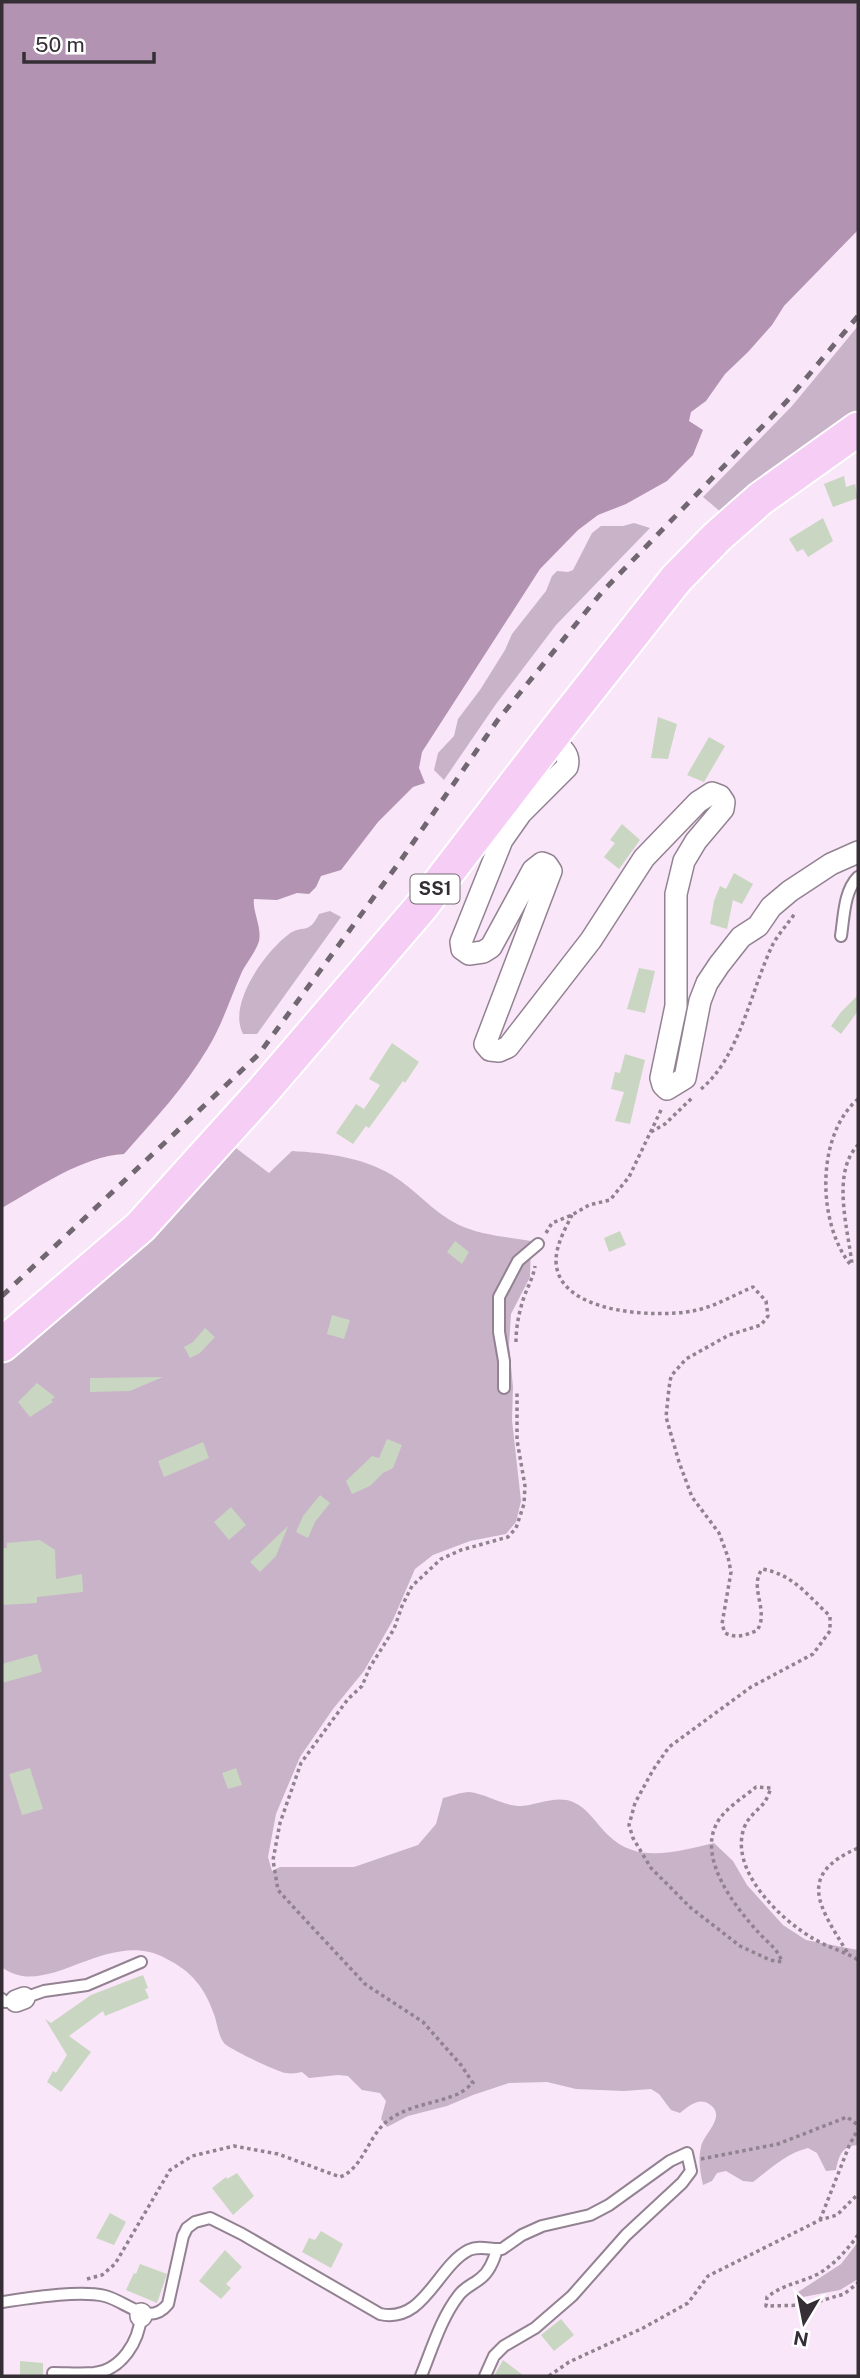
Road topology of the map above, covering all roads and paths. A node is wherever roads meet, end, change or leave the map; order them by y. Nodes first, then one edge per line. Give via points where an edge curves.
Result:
1 (858, 429) edge
2 (550, 739) junction
3 (858, 852) edge
4 (858, 877) edge
5 (807, 879) junction
6 (841, 936) dead end
7 (675, 1086) junction
8 (858, 1099) edge
9 (651, 1132) junction
10 (858, 1145) edge
11 (572, 1215) junction
12 (538, 1244) junction
13 (516, 1344) dead end
14 (2, 1345) edge
15 (516, 1385) dead end
16 (504, 1388) dead end
17 (858, 1849) edge
18 (848, 1953) junction
19 (858, 1960) edge
20 (141, 1962) dead end
21 (14, 2000) edge
22 (858, 2127) edge
23 (690, 2162) junction
24 (858, 2194) edge
25 (820, 2220) junction
26 (858, 2235) edge
27 (497, 2249) junction
28 (78, 2282) dead end
29 (858, 2283) edge
30 (2, 2302) edge
31 (141, 2315) junction
32 (53, 2373) dead end
33 (421, 2376) edge
34 (485, 2376) edge
35 (549, 2376) edge

1 - 2 main road, SS1 via 760,499 717,537 669,587
2 - 7 street via 564,751 566,767 521,813 502,840 461,942 469,954 491,947 533,870 542,863 550,868 485,1044 495,1051 508,1047 591,940 644,858 698,802 716,794 724,802 723,809 684,861 676,894 676,1006 660,1078 663,1085
2 - 14 main road, SS1 via 384,951 191,1171 140,1227
3 - 5 street
4 - 6 lane via 848,894
5 - 7 street via 741,937 707,983 685,1078
5 - 9 path via 805,896 773,944 721,1067 665,1124
7 - 9 path
8 - 10 path via 835,1136 824,1184 828,1220 850,1264 843,1176
9 - 11 path via 629,1177 610,1200
11 - 12 path via 552,1223
11 - 18 path via 556,1260 565,1286 587,1300 616,1310 668,1315 710,1306 753,1287 766,1301 768,1316 761,1325 729,1335 686,1359 671,1376 666,1417 692,1497 719,1533 728,1557 731,1572 724,1633 743,1637 758,1630 762,1618 758,1575 762,1569 789,1578 830,1616 830,1631 813,1654 751,1686 669,1747 635,1803 629,1825 633,1838 651,1868 691,1908 740,1946 782,1962 726,1891 717,1874 711,1837 717,1821 756,1787 771,1788 744,1829 740,1852 746,1870 792,1923 833,1950
12 - 13 path
12 - 16 lane via 518,1261 499,1297
15 - 28 path via 517,1440 525,1486 516,1528 508,1537 441,1559 412,1586 362,1686 301,1763 280,1823 273,1860 278,1890 365,1984 423,2022 473,2083 458,2095 409,2108 384,2124 354,2167 340,2177 278,2154 234,2146 192,2156 170,2170 115,2264 102,2275
17 - 18 path via 830,1864 817,1890 831,1927
18 - 19 path
20 - 21 lane via 87,1985
22 - 23 path via 848,2117 778,2144
22 - 25 path
23 - 27 lane via 687,2153 681,2155 590,2215 532,2231
23 - 34 lane via 691,2171 682,2183 626,2235 572,2296 535,2328 505,2346
24 - 25 path via 836,2215
25 - 35 path via 708,2276 688,2303
26 - 29 path via 830,2266 781,2286 767,2297 766,2306 807,2305 844,2294
27 - 31 lane via 466,2252 419,2302 388,2316 242,2234 205,2219 190,2225 183,2236 167,2307
27 - 33 lane via 485,2275 466,2287 455,2302
30 - 31 lane via 98,2295
31 - 32 lane via 137,2338 114,2364 95,2373

